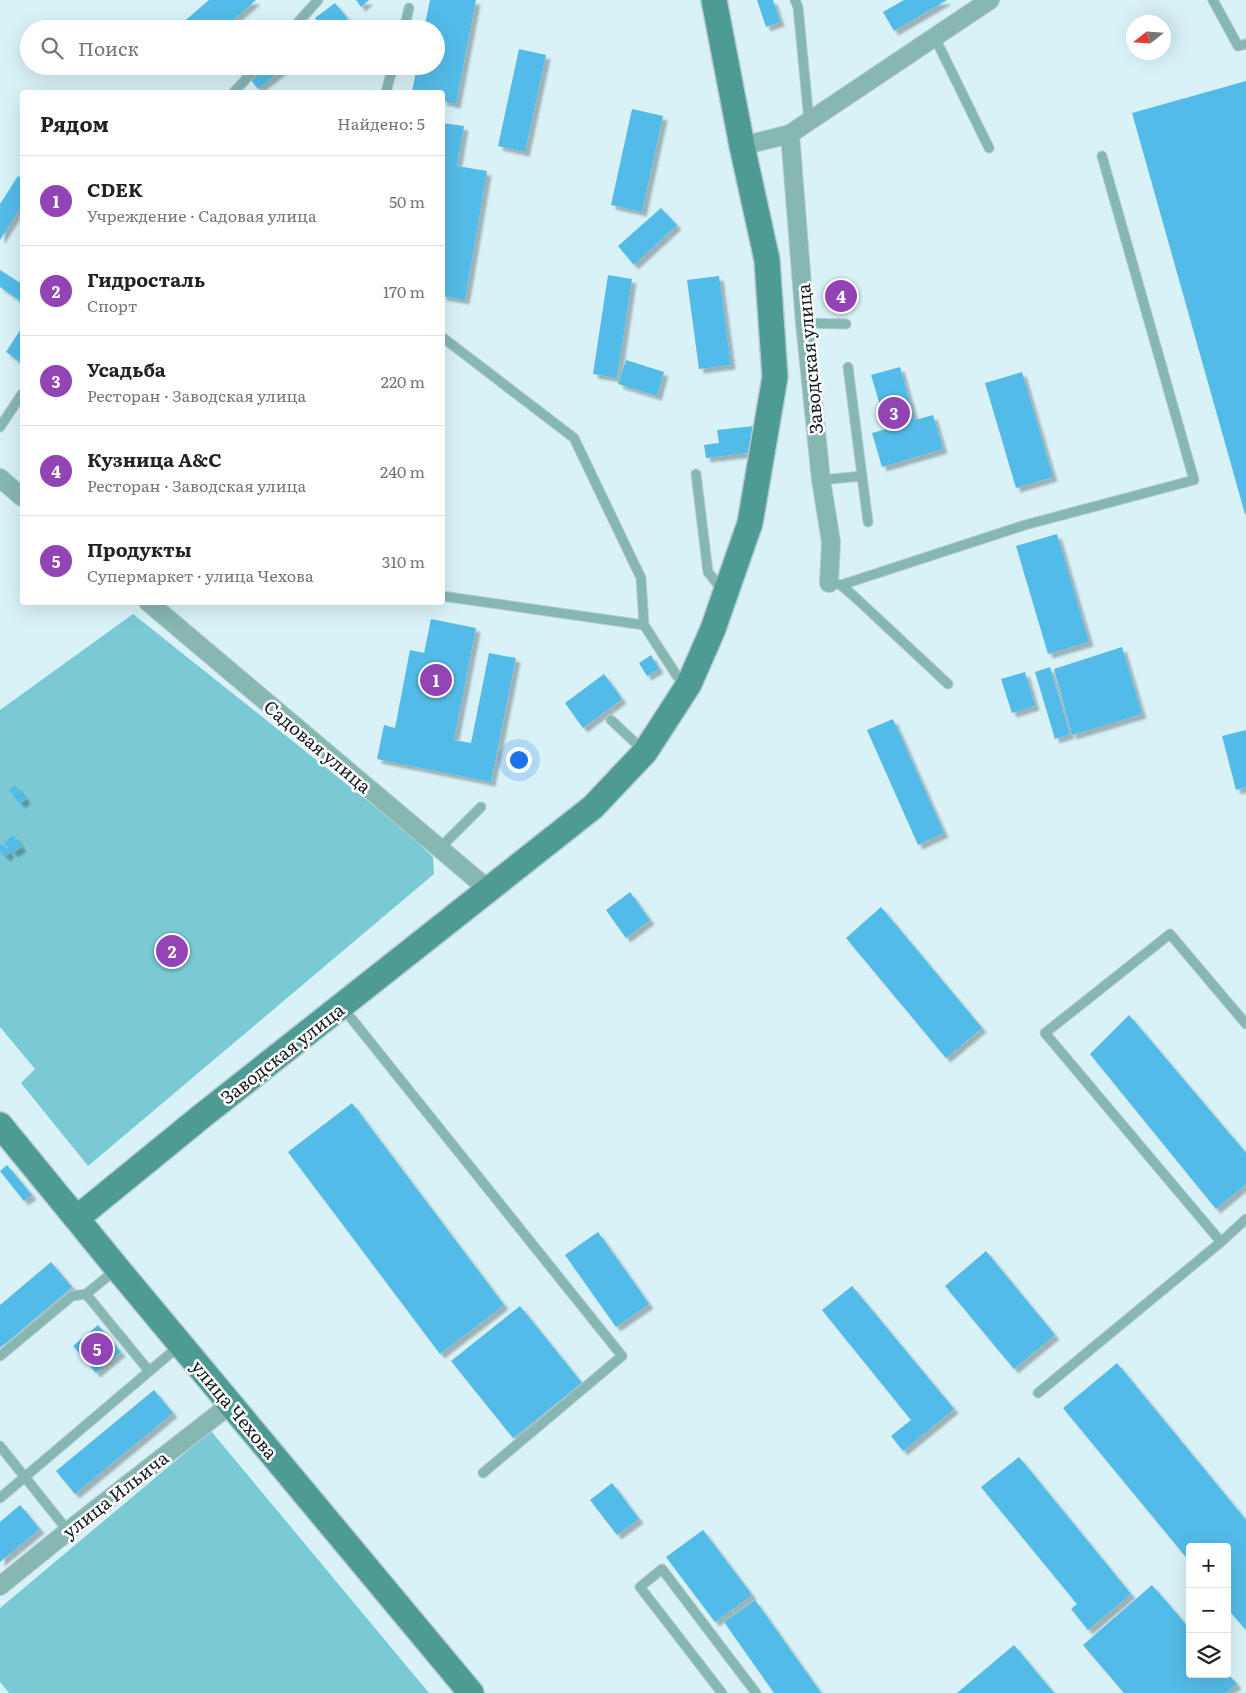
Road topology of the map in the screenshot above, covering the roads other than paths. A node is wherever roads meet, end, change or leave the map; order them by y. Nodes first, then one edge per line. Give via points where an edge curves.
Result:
1 (318, 0) edge
2 (714, 0) edge
3 (990, 0) edge
4 (1213, 0) edge
5 (798, 2) edge
6 (409, 8) dead end
7 (300, 20) edge
8 (406, 20) edge
9 (935, 38) junction
10 (1246, 44) edge
11 (250, 75) edge
12 (391, 75) edge
13 (236, 90) edge
14 (387, 90) edge
15 (809, 122) junction
16 (790, 134) junction
17 (742, 146) junction
18 (989, 148) dead end
19 (1102, 156) dead end
20 (805, 323) junction
21 (846, 324) dead end
22 (445, 339) edge
23 (848, 367) dead end
24 (20, 397) edge
25 (0, 427) edge
26 (696, 474) dead end
27 (862, 476) junction
28 (0, 478) edge
29 (821, 480) junction
30 (20, 495) edge
31 (868, 522) dead end
32 (835, 584) junction
33 (725, 593) junction
34 (445, 596) edge
35 (151, 605) edge
36 (644, 625) junction
37 (689, 684) junction
38 (948, 684) dead end
39 (611, 720) dead end
40 (645, 752) junction
41 (481, 807) dead end
42 (431, 845) junction
43 (488, 890) junction
44 (341, 1006) junction
45 (1246, 1024) edge
46 (2, 1130) edge
47 (77, 1218) junction
48 (1246, 1219) edge
49 (1221, 1242) junction
50 (117, 1268) junction
51 (86, 1294) junction
52 (181, 1344) junction
53 (0, 1356) edge
54 (149, 1371) junction
55 (1038, 1393) dead end
56 (231, 1404) junction
57 (0, 1446) edge
58 (484, 1473) dead end
59 (25, 1476) junction
60 (0, 1498) edge
61 (68, 1531) junction
62 (0, 1586) edge
63 (470, 1693) edge
64 (722, 1693) edge
65 (756, 1693) edge

1 - 7 lane
2 - 17 main road, Заводская улица
3 - 9 street
4 - 10 lane via 1238,46
5 - 15 lane
6 - 8 lane
9 - 15 street
9 - 18 lane
11 - 13 lane
12 - 14 lane
15 - 16 street
16 - 17 street
16 - 20 street, Заводская улица
17 - 33 main road, Заводская улица via 767,260 775,377 750,523
19 - 32 lane via 1194,480 1025,525
20 - 21 lane
20 - 29 street, Заводская улица
22 - 36 lane via 574,438 641,578
23 - 27 lane
24 - 25 lane
26 - 33 lane via 708,572
27 - 29 lane
27 - 31 lane
28 - 30 street
29 - 32 street, Заводская улица
32 - 38 lane
33 - 37 main road, Заводская улица
34 - 36 lane
35 - 42 street, Садовая улица
36 - 37 lane via 677,676
37 - 40 main road, Заводская улица
39 - 40 lane
40 - 43 main road, Заводская улица via 593,807
41 - 42 lane
42 - 43 street, Садовая улица
43 - 44 main road, Заводская улица
44 - 47 main road, Заводская улица
44 - 58 lane via 622,1356
45 - 49 lane via 1170,934 1045,1034
46 - 47 main road, улица Чехова
47 - 50 main road, улица Чехова
48 - 49 lane
49 - 55 lane
50 - 51 lane
50 - 52 main road, улица Чехова
51 - 53 lane via 72,1296
51 - 54 lane
52 - 54 lane
52 - 56 main road, улица Чехова
54 - 59 lane
56 - 61 street, улица Ильича
56 - 63 main road, улица Чехова
57 - 59 lane
59 - 60 lane
59 - 61 lane
61 - 62 street, улица Ильича
64 - 65 lane via 640,1586 662,1569

